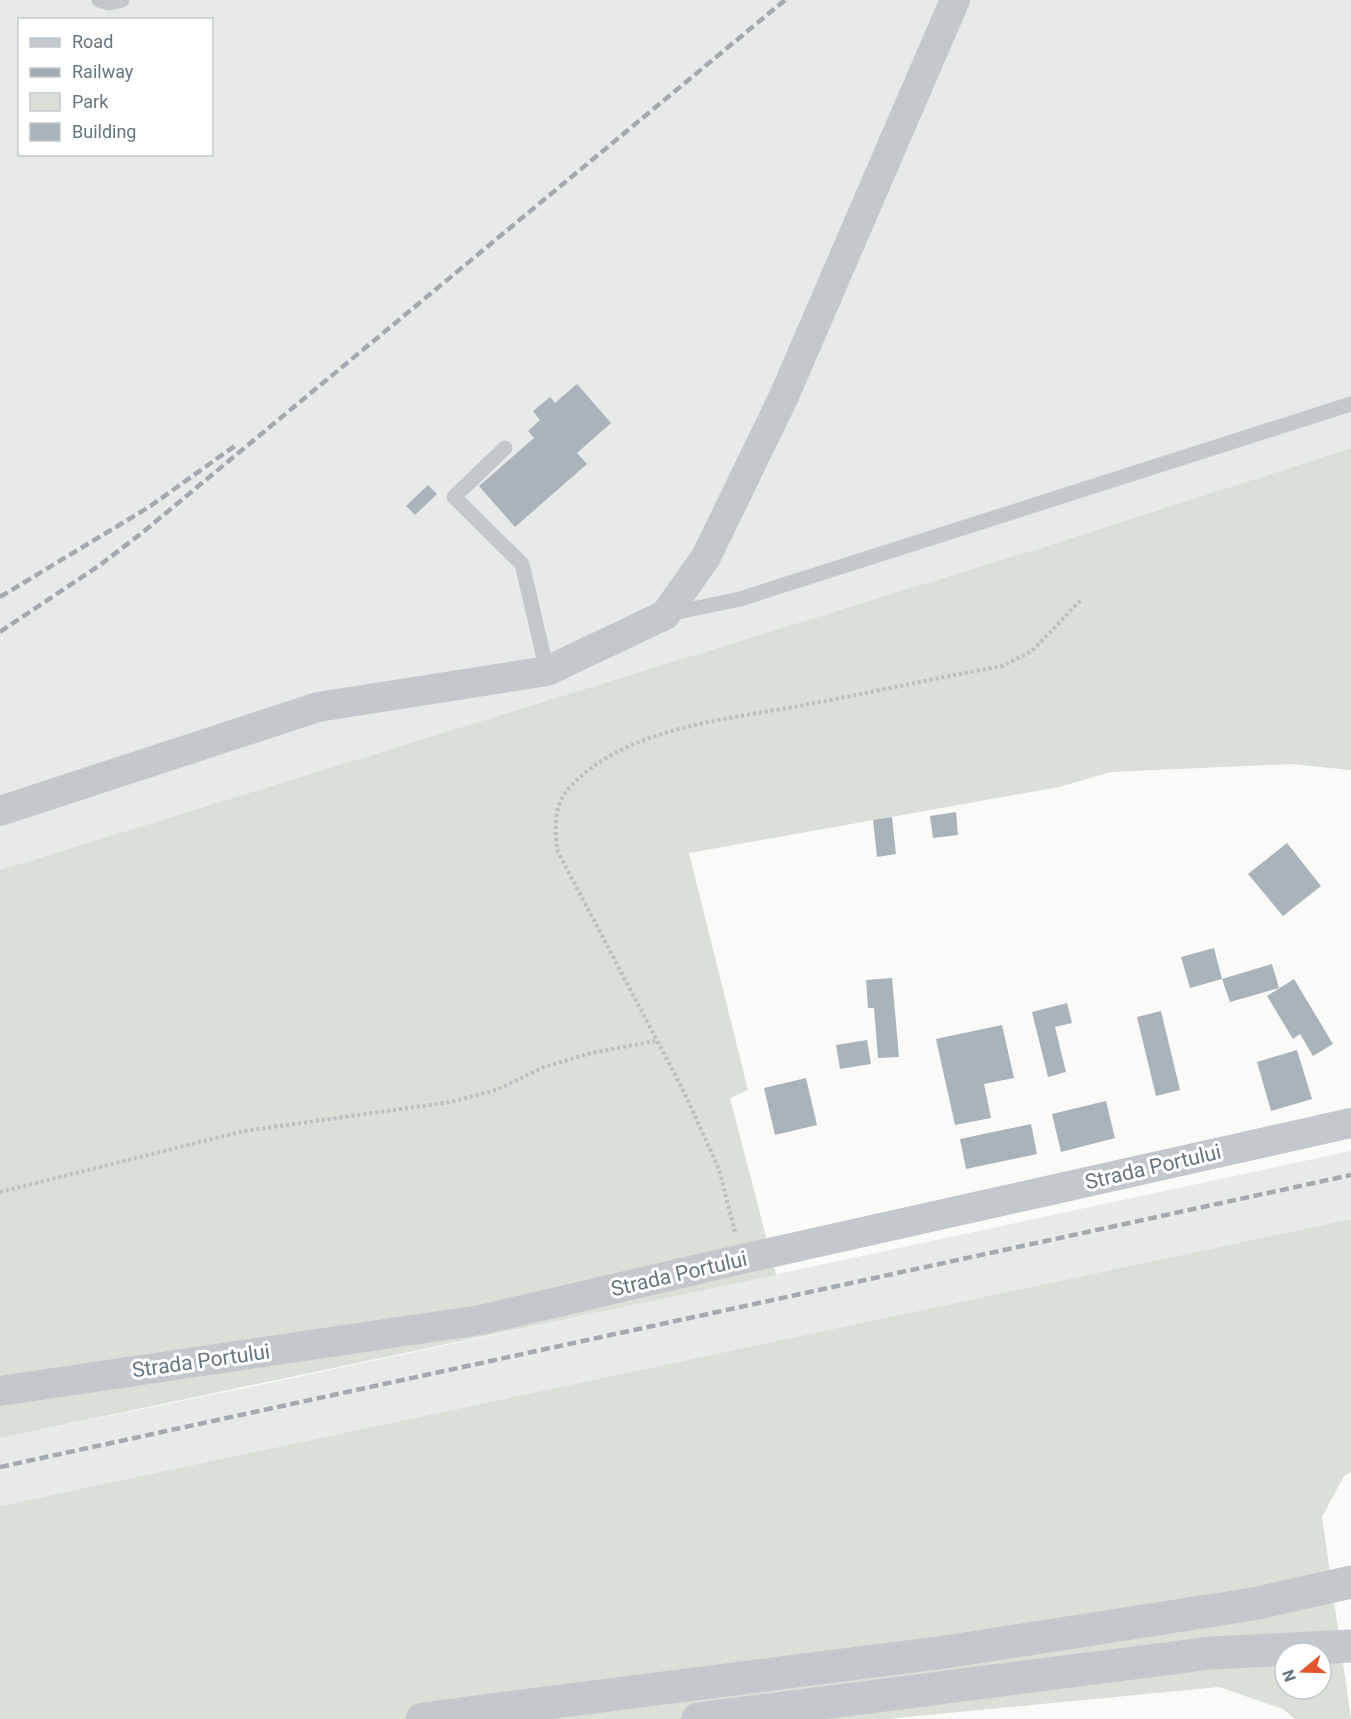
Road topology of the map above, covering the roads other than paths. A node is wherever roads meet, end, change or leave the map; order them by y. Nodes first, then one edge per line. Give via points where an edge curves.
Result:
1 (99, 0) edge
2 (122, 0) edge
3 (955, 0) edge
4 (1351, 404) edge
5 (505, 448) dead end
6 (665, 615) junction
7 (547, 671) junction
8 (0, 811) edge
9 (1351, 1123) edge
10 (0, 1391) edge
11 (1351, 1582) edge
12 (1351, 1646) edge
13 (422, 1719) edge
14 (698, 1719) edge

1 - 2 lane
3 - 6 street via 784,396 706,558
4 - 6 lane via 740,599
5 - 7 lane via 454,496 522,564
6 - 7 street
7 - 8 street via 318,707
9 - 10 street, Strada Portului via 480,1320
11 - 13 street via 1254,1604 945,1652
12 - 14 street via 1211,1653

